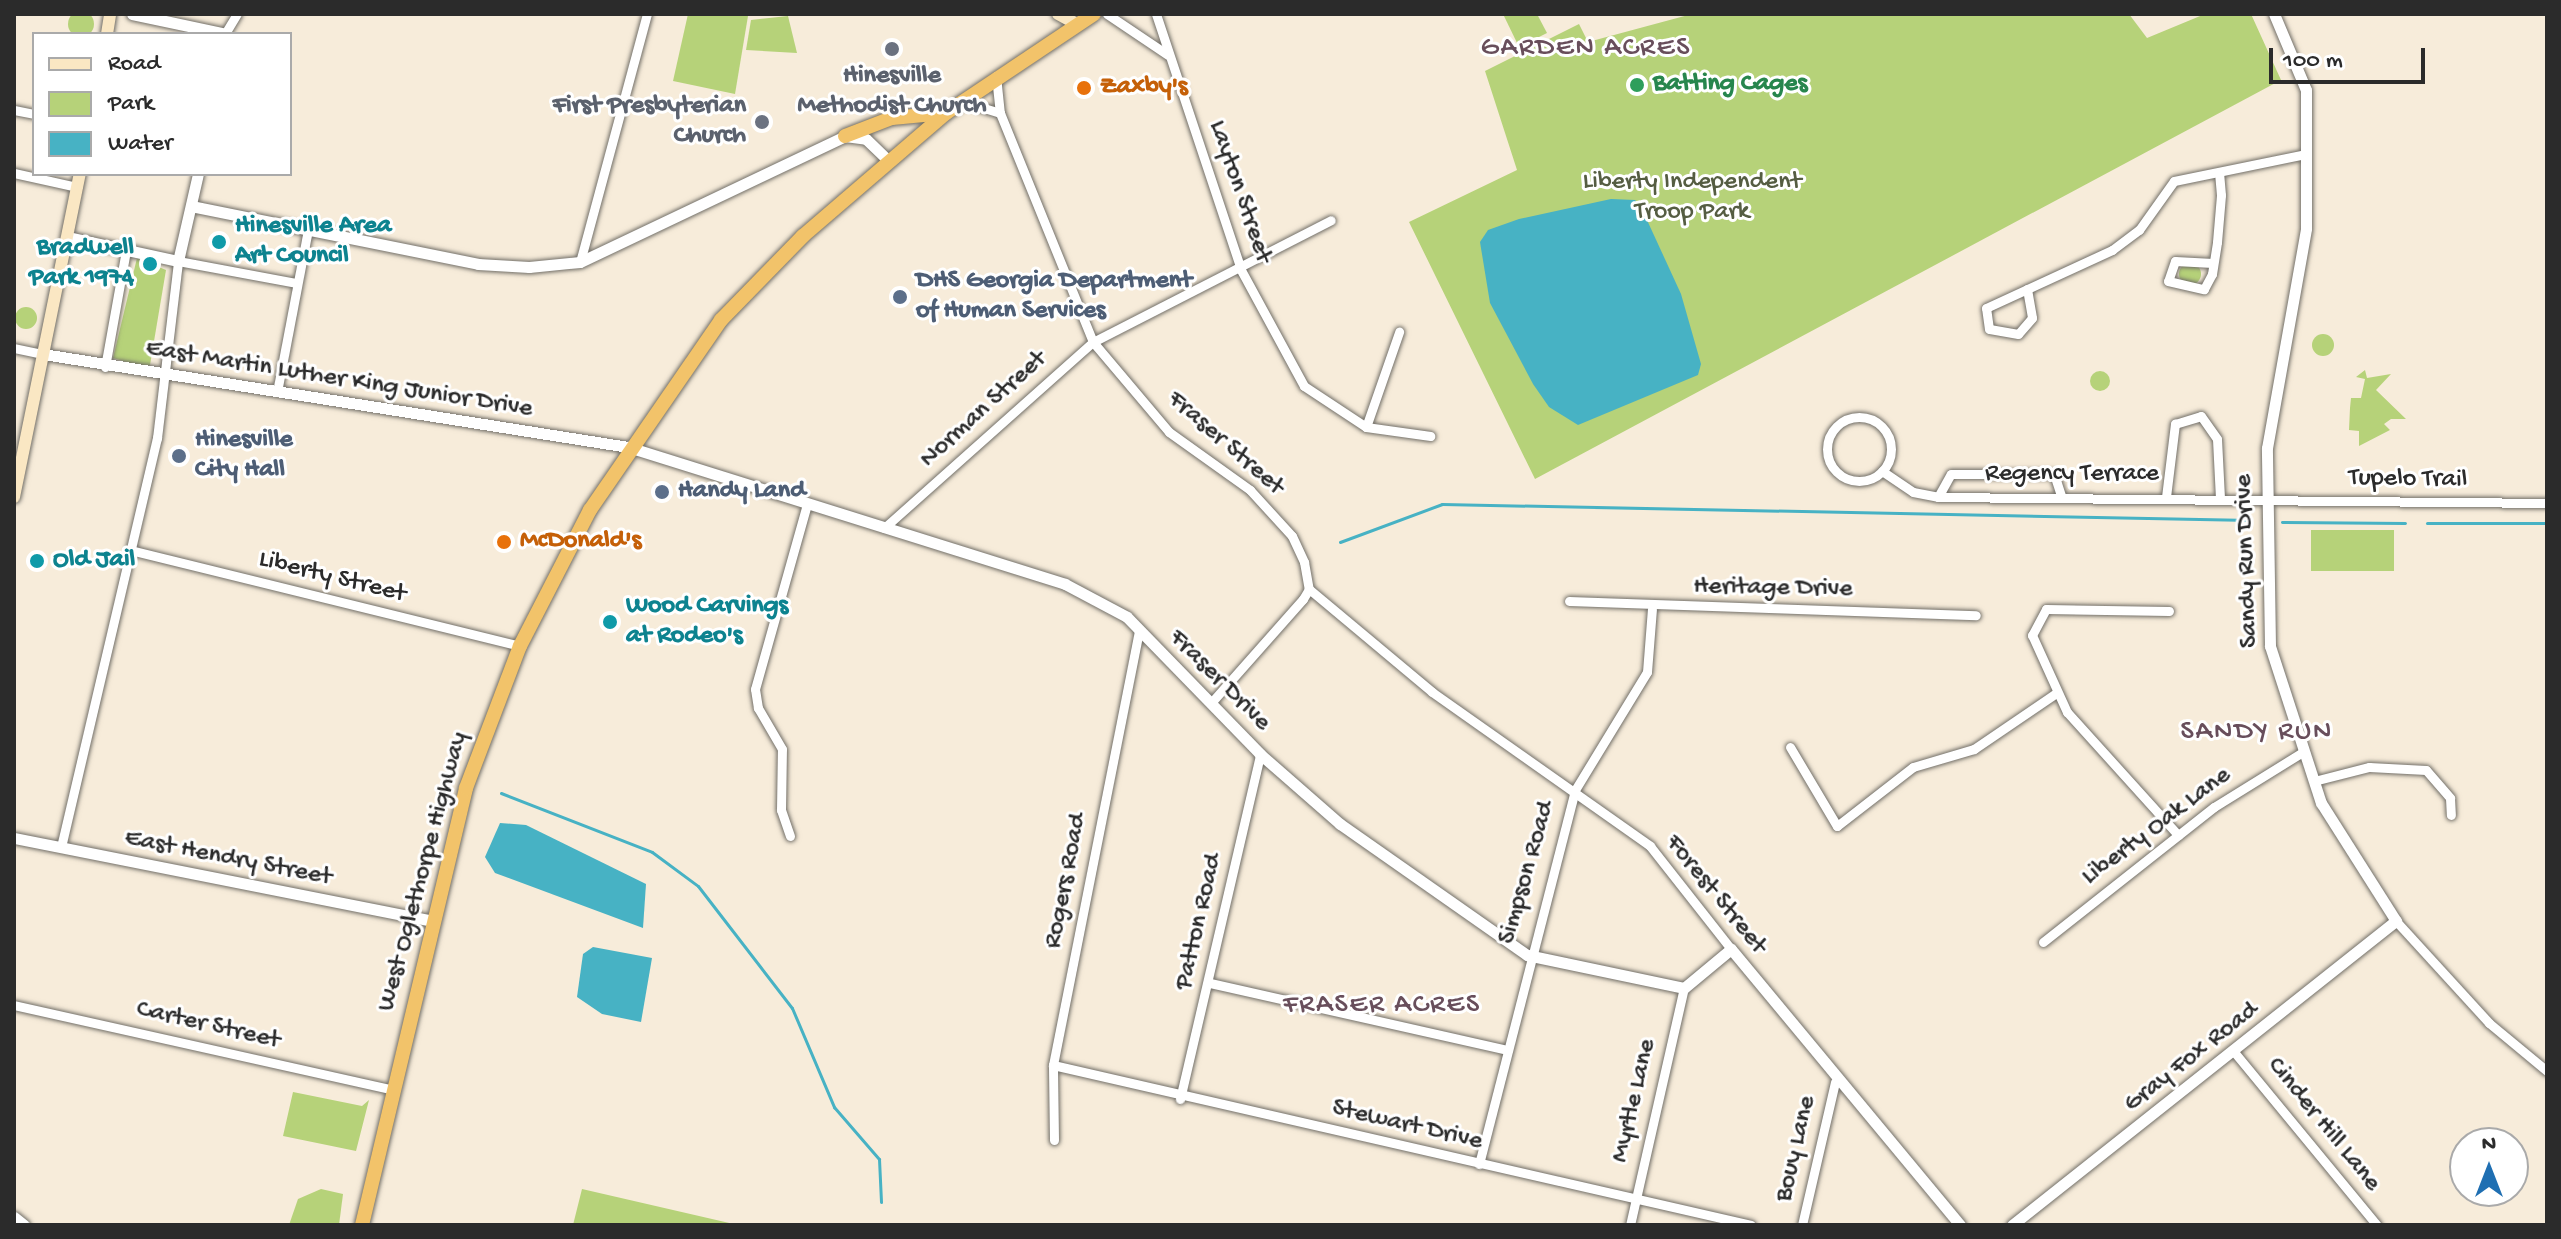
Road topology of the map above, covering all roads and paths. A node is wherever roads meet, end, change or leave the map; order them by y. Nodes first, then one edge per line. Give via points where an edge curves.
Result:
1 (132, 14) edge
2 (237, 14) edge
3 (647, 14) edge
4 (1058, 14) edge
5 (1094, 14) edge
6 (1107, 14) edge
7 (1156, 14) edge
8 (2274, 14) edge
9 (1077, 24) junction
10 (221, 32) edge
11 (227, 32) edge
12 (1168, 55) junction
13 (996, 76) junction
14 (961, 101) junction
15 (946, 113) junction
16 (1000, 113) junction
17 (845, 136) junction
18 (2306, 154) junction
19 (887, 159) junction
20 (2219, 172) junction
21 (38, 176) edge
22 (198, 176) edge
23 (79, 181) edge
24 (191, 206) junction
25 (1331, 220) dead end
26 (308, 229) junction
27 (67, 237) junction
28 (126, 250) junction
29 (178, 261) junction
30 (580, 262) junction
31 (2213, 263) junction
32 (1241, 270) junction
33 (297, 283) junction
34 (2027, 289) junction
35 (1399, 332) dead end
36 (1093, 342) junction
37 (14, 348) edge
38 (43, 354) junction
39 (105, 367) junction
40 (164, 376) junction
41 (277, 392) junction
42 (1366, 427) junction
43 (1430, 436) dead end
44 (628, 447) junction
45 (1882, 471) junction
46 (16, 473) edge
47 (2061, 495) junction
48 (14, 497) edge
49 (1938, 497) junction
50 (2166, 497) junction
51 (2220, 499) junction
52 (2269, 500) junction
53 (2547, 503) edge
54 (807, 504) junction
55 (884, 528) junction
56 (134, 551) junction
57 (1309, 589) junction
58 (1569, 601) dead end
59 (1652, 609) junction
60 (2169, 611) dead end
61 (1976, 615) dead end
62 (1139, 631) junction
63 (520, 646) junction
64 (2056, 693) junction
65 (1211, 703) junction
66 (1790, 747) dead end
67 (2301, 753) junction
68 (1260, 754) junction
69 (2314, 781) junction
70 (1575, 790) junction
71 (2451, 815) dead end
72 (2178, 835) junction
73 (790, 836) dead end
74 (14, 838) edge
75 (61, 847) junction
76 (433, 921) junction
77 (2396, 921) junction
78 (2043, 942) dead end
79 (1731, 949) junction
80 (1527, 955) junction
81 (1210, 983) junction
82 (1684, 988) junction
83 (14, 1005) edge
84 (1504, 1049) junction
85 (2235, 1053) junction
86 (1053, 1065) junction
87 (2547, 1071) edge
88 (1835, 1082) junction
89 (393, 1090) junction
90 (1180, 1099) junction
91 (1054, 1140) dead end
92 (1479, 1164) junction
93 (1635, 1200) junction
94 (14, 1217) edge
95 (24, 1225) edge
96 (362, 1225) edge
97 (1630, 1225) edge
98 (1751, 1225) edge
99 (1802, 1225) edge
100 (1960, 1225) edge
101 (2012, 1225) edge
102 (2377, 1225) edge

1 - 10 street
2 - 11 street
3 - 30 street
4 - 9 main road
5 - 9 highway, West Oglethorpe Highway
6 - 12 street
7 - 12 street, Layton Street
8 - 18 street, Sandy Run Drive via 2306,90
9 - 13 highway, West Oglethorpe Highway
12 - 32 street, Layton Street
13 - 14 highway, West Oglethorpe Highway
13 - 16 street, Fraser Street
14 - 15 highway, West Oglethorpe Highway
14 - 16 street
15 - 17 highway via 892,118
15 - 19 highway, West Oglethorpe Highway
16 - 36 street, Fraser Street
17 - 19 street via 866,139
17 - 30 street
18 - 20 street
18 - 52 street, Sandy Run Drive via 2306,228 2272,399
19 - 44 highway, West Oglethorpe Highway via 721,320
20 - 31 street
20 - 34 street via 2174,181 2139,230 2112,250
21 - 23 street
22 - 24 street
23 - 27 main road
24 - 26 street
24 - 29 street
25 - 32 street, Norman Street
26 - 30 street via 478,264
26 - 33 street
27 - 28 street
27 - 38 main road
28 - 29 street
28 - 39 street
29 - 33 street
29 - 40 street
31 - 31 street via 2204,289 2168,281 2175,261
32 - 36 street, Norman Street
32 - 42 street, Layton Street via 1304,386
33 - 41 street
34 - 34 street via 2032,318 2018,334 1989,329 1986,308
35 - 42 street
36 - 55 street, Norman Street
36 - 57 street, Fraser Street via 1169,432 1292,536
37 - 38 street
38 - 39 street, East Martin Luther King Junior Drive
38 - 46 main road
39 - 40 street, East Martin Luther King Junior Drive
40 - 41 street, East Martin Luther King Junior Drive
40 - 56 street
41 - 44 street, East Martin Luther King Junior Drive
42 - 43 street, Layton Street
44 - 54 street, Fraser Drive
44 - 63 highway, West Oglethorpe Highway
45 - 45 street via 1891,452 1883,427 1858,417 1834,429 1827,450 1834,469 1856,480
45 - 49 street, Regency Terrace via 1913,492
46 - 48 main road
47 - 49 street, Regency Terrace
47 - 49 street via 2054,474 1951,474
47 - 50 street, Regency Terrace
50 - 51 street, Regency Terrace
50 - 51 street via 2175,424 2201,416 2217,439
51 - 52 street, Regency Terrace
52 - 53 street, Tupelo Trail
52 - 67 street, Sandy Run Drive via 2270,646
54 - 55 street, Fraser Drive
54 - 73 street via 755,689 782,749 781,810
55 - 62 street, Fraser Drive via 1065,584
56 - 63 street, Liberty Street
56 - 75 street
57 - 65 street
57 - 70 street, Forest Street via 1432,692
58 - 59 street, Heritage Drive
59 - 61 street, Heritage Drive
59 - 70 street, Simpson Road via 1647,672
60 - 64 street via 2046,609 2032,635
62 - 65 street, Fraser Drive
62 - 86 street, Rogers Road
63 - 76 highway, West Oglethorpe Highway via 466,788
64 - 66 street via 1974,749 1913,767 1837,826
64 - 72 street
65 - 68 street, Fraser Drive
67 - 69 street, Sandy Run Drive
67 - 72 street, Liberty Oak Lane
68 - 80 street, Fraser Drive via 1399,868
68 - 81 street, Patton Road
69 - 71 street via 2369,767 2426,770 2450,798
69 - 77 street, Sandy Run Drive via 2334,828
70 - 79 street, Forest Street via 1650,846
70 - 80 street, Simpson Road
72 - 78 street, Liberty Oak Lane
74 - 75 street, East Hendry Street
75 - 76 street, East Hendry Street
76 - 89 highway, West Oglethorpe Highway
77 - 85 street, Gray Fox Road
77 - 87 street, Sandy Run Drive via 2489,1023
79 - 82 street
79 - 88 street, Forest Street
80 - 82 street, Fraser Drive
80 - 84 street, Simpson Road
81 - 84 street
81 - 90 street, Patton Road
82 - 93 street, Myrtle Lane
83 - 89 street, Carter Street
84 - 92 street, Simpson Road
85 - 101 street, Gray Fox Road
85 - 102 street, Cinder Hill Lane
86 - 90 street, Stewart Drive
86 - 91 street, Rogers Road
88 - 99 street, Bouy Lane
88 - 100 street, Forest Street
89 - 96 highway, West Oglethorpe Highway
90 - 92 street, Stewart Drive
92 - 93 street, Stewart Drive
93 - 97 street, Myrtle Lane
93 - 98 street, Stewart Drive
94 - 95 street

